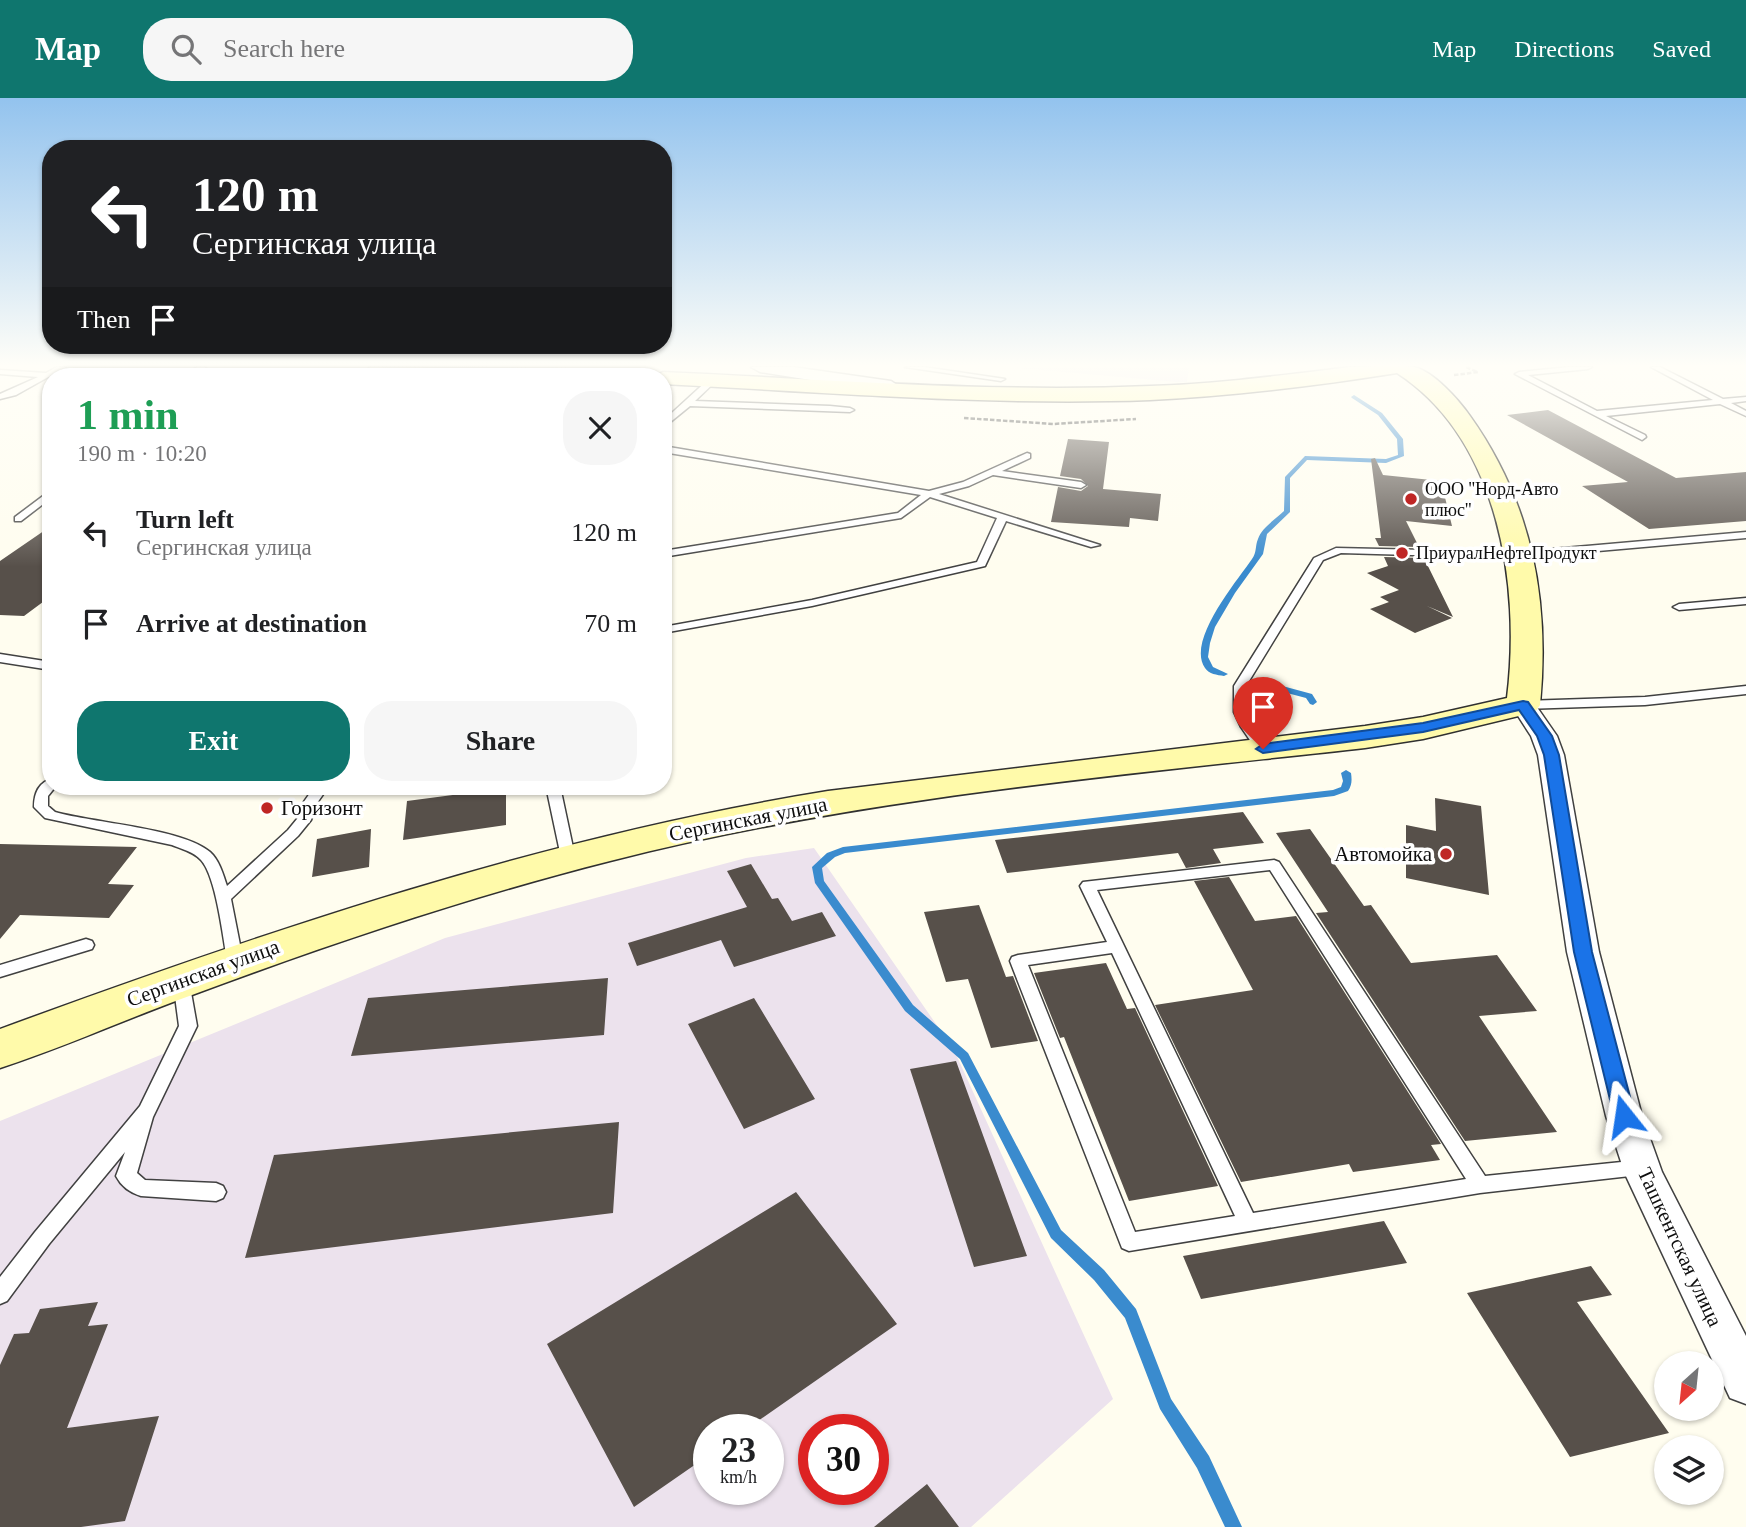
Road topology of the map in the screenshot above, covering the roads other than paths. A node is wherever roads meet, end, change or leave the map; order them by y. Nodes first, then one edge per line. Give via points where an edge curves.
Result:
1 (1470, 434) edge
2 (1635, 434) edge
3 (1642, 437) dead end
4 (672, 451) edge
5 (1027, 456) dead end
6 (992, 472) junction
7 (1081, 485) dead end
8 (929, 494) junction
9 (42, 500) edge
10 (1003, 517) junction
11 (18, 519) dead end
12 (1746, 535) edge
13 (1096, 545) dead end
14 (672, 553) edge
15 (1517, 555) junction
16 (1746, 601) edge
17 (1679, 607) dead end
18 (672, 628) edge
19 (0, 658) edge
20 (42, 665) edge
21 (1746, 690) edge
22 (1523, 705) junction
23 (1263, 749) junction
24 (42, 793) edge
25 (316, 795) edge
26 (555, 795) edge
27 (568, 857) junction
28 (223, 898) junction
29 (86, 946) dead end
30 (1118, 946) junction
31 (235, 960) junction
32 (0, 971) edge
33 (181, 980) junction
34 (0, 1048) edge
35 (147, 1111) junction
36 (1641, 1168) junction
37 (1479, 1185) junction
38 (216, 1192) dead end
39 (1248, 1223) junction
40 (0, 1294) edge
41 (1746, 1382) edge

1 - 15 main road via 1489,470
2 - 3 lane
4 - 8 lane
5 - 6 lane
6 - 7 lane
6 - 8 lane
8 - 10 lane
8 - 14 lane via 901,515
9 - 11 lane
10 - 13 lane
10 - 18 lane via 981,564 812,603
12 - 15 lane
15 - 22 main road via 1528,621
15 - 23 lane via 1340,550 1319,558 1240,686 1238,711
16 - 17 lane
19 - 20 lane
21 - 22 lane via 1645,701
22 - 23 main road, Сергинская улица via 1423,728
22 - 36 street, Ташкентская улица via 1551,755 1586,964
23 - 27 main road, Сергинская улица via 788,809
24 - 28 lane via 41,807 50,815 195,848 208,858
25 - 28 lane via 293,833
26 - 27 lane
27 - 31 main road, Сергинская улица via 339,924
28 - 31 lane
29 - 32 lane
30 - 37 lane via 1088,886 1275,865
30 - 39 lane
30 - 39 lane via 1018,961 1129,1242
31 - 33 main road, Сергинская улица
33 - 34 main road, Сергинская улица
33 - 35 lane via 188,1026
35 - 38 lane via 126,1176 141,1188
35 - 40 lane
36 - 37 lane
36 - 41 street, Ташкентская улица
37 - 39 lane

